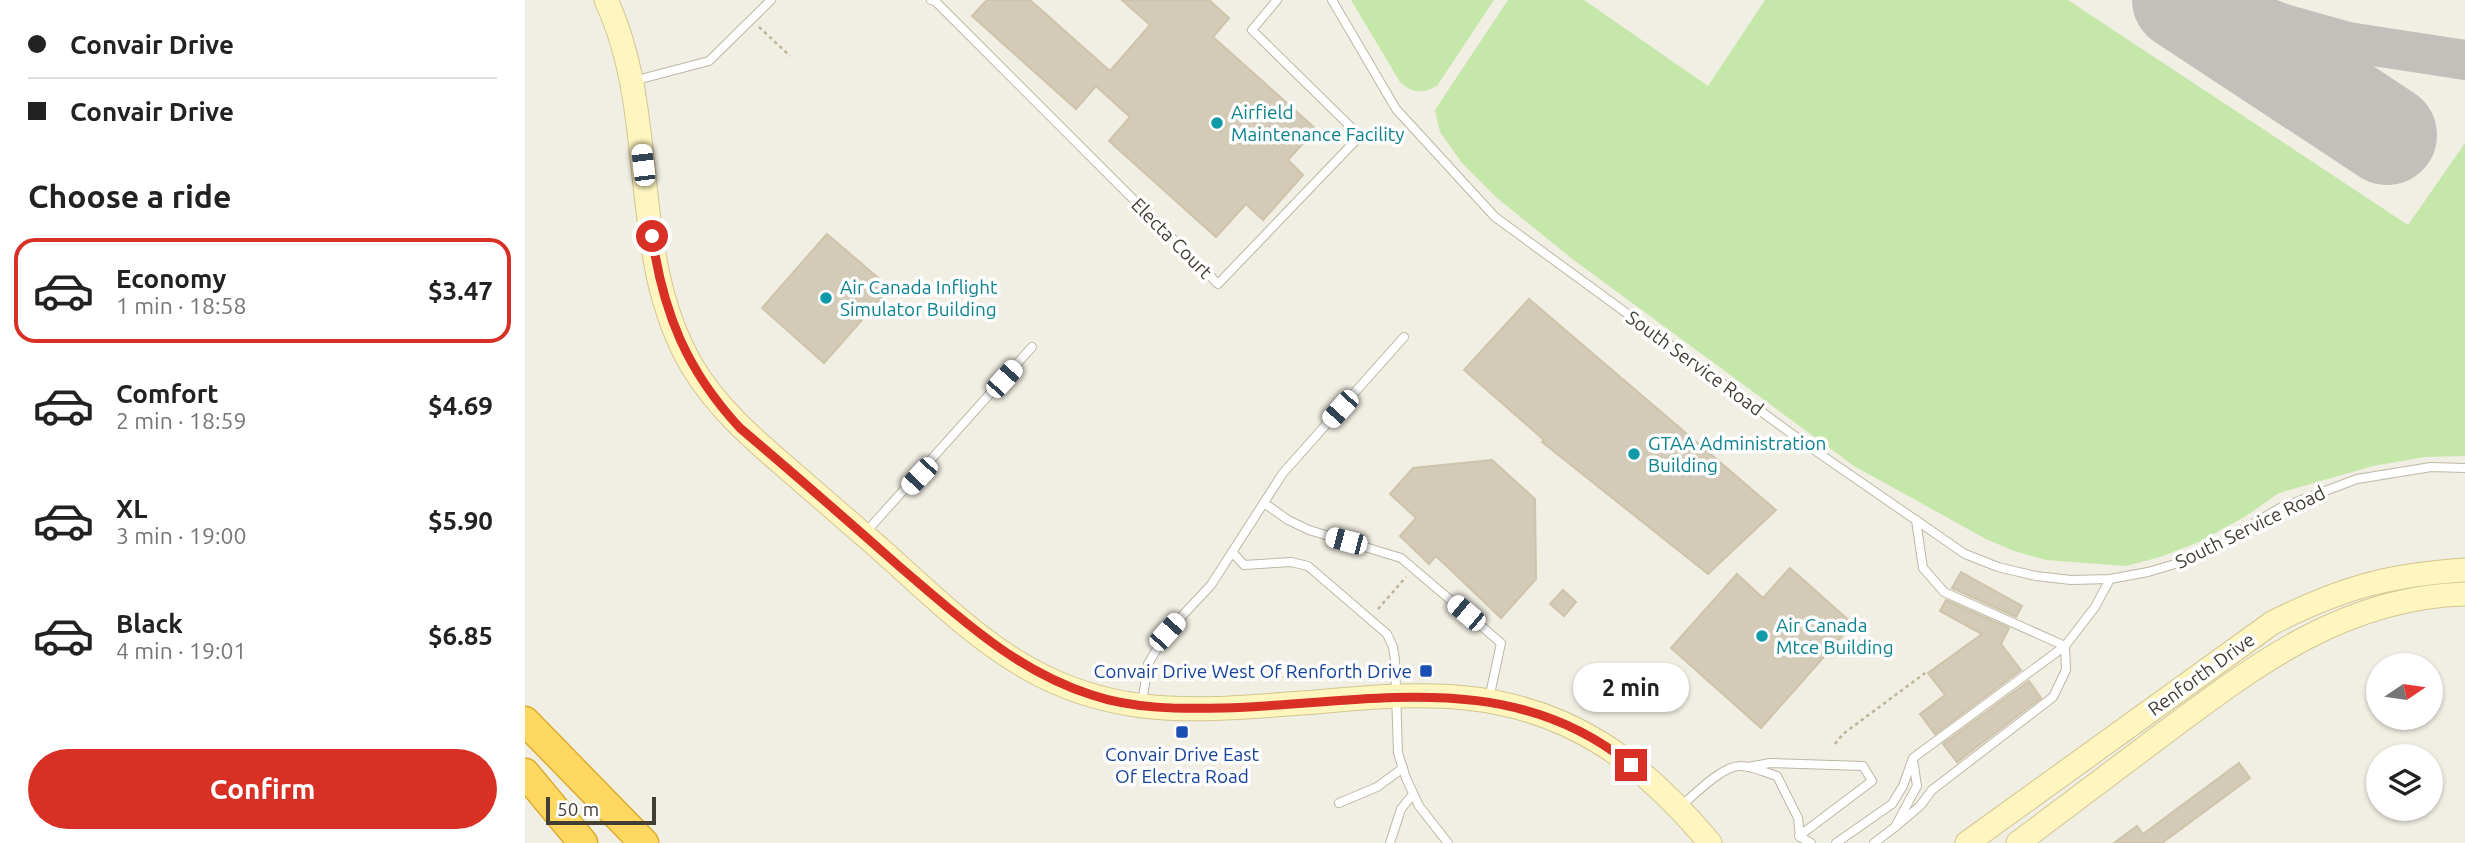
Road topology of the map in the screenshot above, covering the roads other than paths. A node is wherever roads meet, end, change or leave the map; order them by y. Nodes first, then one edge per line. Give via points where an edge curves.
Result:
1 (606, 0) edge
2 (771, 0) edge
3 (934, 0) edge
4 (1277, 0) edge
5 (1332, 0) edge
6 (632, 81) junction
7 (1404, 337) dead end
8 (1032, 347) dead end
9 (2465, 468) edge
10 (1265, 503) junction
11 (1916, 520) junction
12 (864, 535) junction
13 (1232, 552) junction
14 (2465, 570) edge
15 (2110, 579) junction
16 (2465, 594) edge
17 (2065, 646) junction
18 (1398, 698) junction
19 (1489, 702) junction
20 (1142, 706) junction
21 (525, 721) edge
22 (1913, 758) junction
23 (1748, 767) junction
24 (1403, 768) junction
25 (525, 773) edge
26 (1413, 793) junction
27 (1339, 803) dead end
28 (1678, 809) junction
29 (1895, 827) junction
30 (1801, 839) edge
31 (583, 843) edge
32 (644, 843) edge
33 (1390, 843) edge
34 (1448, 843) edge
35 (1710, 843) edge
36 (1811, 843) edge
37 (1836, 843) edge
38 (1874, 843) edge
39 (1967, 843) edge
40 (2018, 843) edge

1 - 6 street via 627,53
2 - 6 lane via 709,61
3 - 4 lane, Electa Court via 1218,284 1360,136 1252,30
5 - 11 lane, South Service Road via 1396,110 1495,217
6 - 12 street via 655,255 663,294 686,355 740,428
7 - 10 lane via 1283,473
8 - 12 lane
9 - 15 lane, South Service Road via 2431,467 2357,479 2280,508 2182,562
10 - 13 lane
10 - 19 lane via 1309,530 1401,558 1501,643
11 - 15 lane, South Service Road via 1965,554 1998,567 2047,578
11 - 17 lane via 1923,568 1944,592
12 - 20 street via 1013,659 1094,696
13 - 18 lane via 1244,565 1291,562 1308,566 1379,625 1393,647
13 - 20 lane via 1211,585 1167,632 1148,664
14 - 39 street, Renforth Drive via 2371,582 2319,599 2272,623
15 - 17 lane
16 - 40 street, Renforth Drive via 2382,607 2338,621 2289,645
17 - 22 lane
17 - 29 lane via 2066,670 2053,697 1932,790
18 - 19 street via 1442,696
18 - 20 street via 1197,709
18 - 24 lane via 1398,753
19 - 28 street via 1557,719 1585,732 1616,752
21 - 32 highway
22 - 29 lane via 1917,786
22 - 37 lane via 1892,804
23 - 28 lane via 1737,765 1709,781
23 - 30 lane via 1777,776 1798,818
23 - 30 lane via 1770,763 1863,766 1872,781
24 - 26 lane
24 - 27 lane via 1377,787
25 - 31 highway
26 - 33 lane via 1401,809
26 - 34 lane
28 - 35 street
29 - 38 lane
30 - 36 lane

